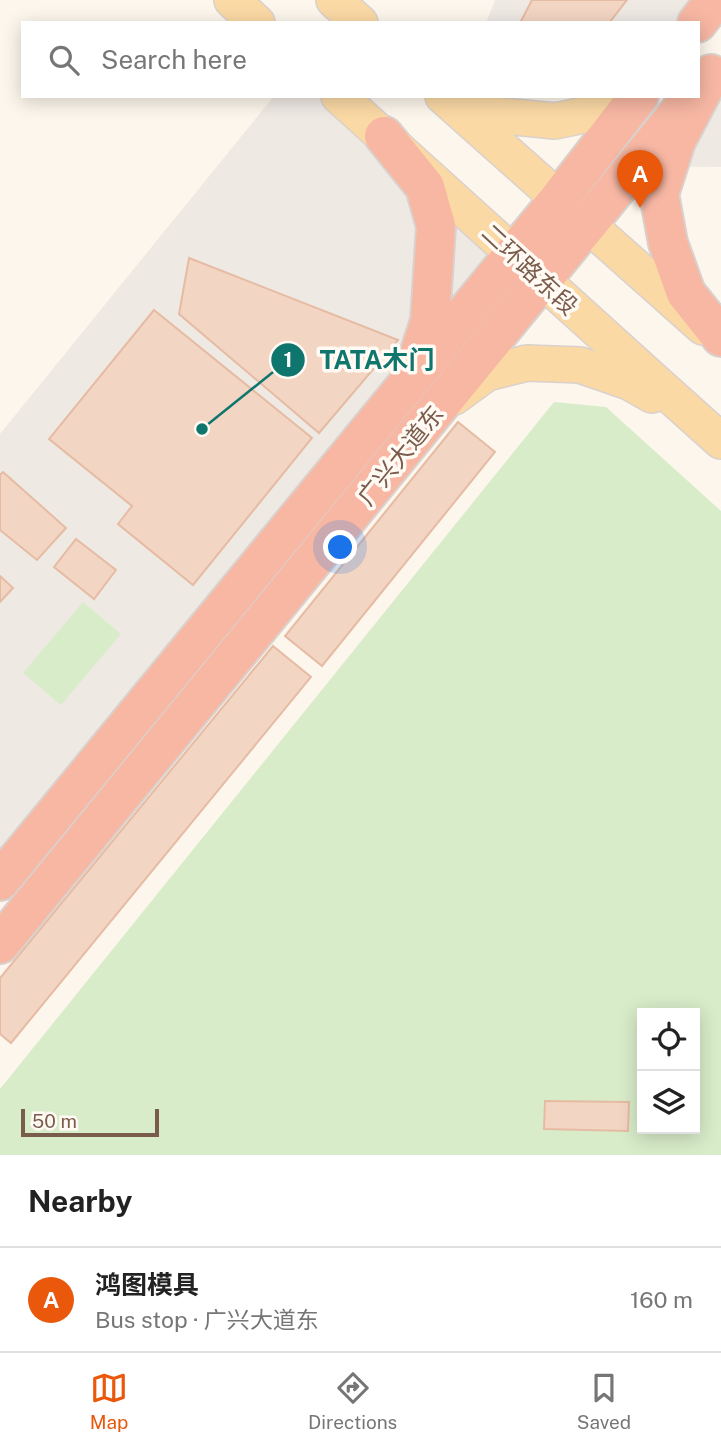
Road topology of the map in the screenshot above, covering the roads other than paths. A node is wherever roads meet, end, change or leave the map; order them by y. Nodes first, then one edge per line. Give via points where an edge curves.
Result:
1 (232, 0) edge
2 (334, 0) edge
3 (715, 0) edge
4 (255, 21) edge
5 (358, 21) edge
6 (699, 21) edge
7 (342, 98) edge
8 (445, 98) edge
9 (458, 98) edge
10 (625, 98) edge
11 (638, 98) edge
12 (688, 98) edge
13 (697, 98) edge
14 (384, 136) junction
15 (573, 211) junction
16 (528, 266) junction
17 (721, 337) edge
18 (721, 344) edge
19 (411, 379) junction
20 (437, 409) junction
21 (694, 417) junction
22 (721, 441) edge
23 (0, 881) edge
24 (0, 944) edge

1 - 4 main road
2 - 5 main road
3 - 6 highway
7 - 14 main road, 二环路东段
8 - 15 main road
9 - 10 main road via 493,115 555,121 608,110
11 - 15 highway, 广兴大道东
12 - 15 highway, 广兴大道东
13 - 17 highway via 676,141 659,194 668,243 686,293
14 - 16 main road, 二环路东段
14 - 19 highway via 425,187 436,226 430,321
15 - 16 highway, 广兴大道东
15 - 18 main road
16 - 19 highway, 广兴大道东
16 - 20 highway, 广兴大道东
16 - 21 main road, 二环路东段
19 - 23 highway, 广兴大道东
20 - 21 main road via 487,373 527,363 580,365 629,382
20 - 24 highway, 广兴大道东
21 - 22 main road, 二环路东段

